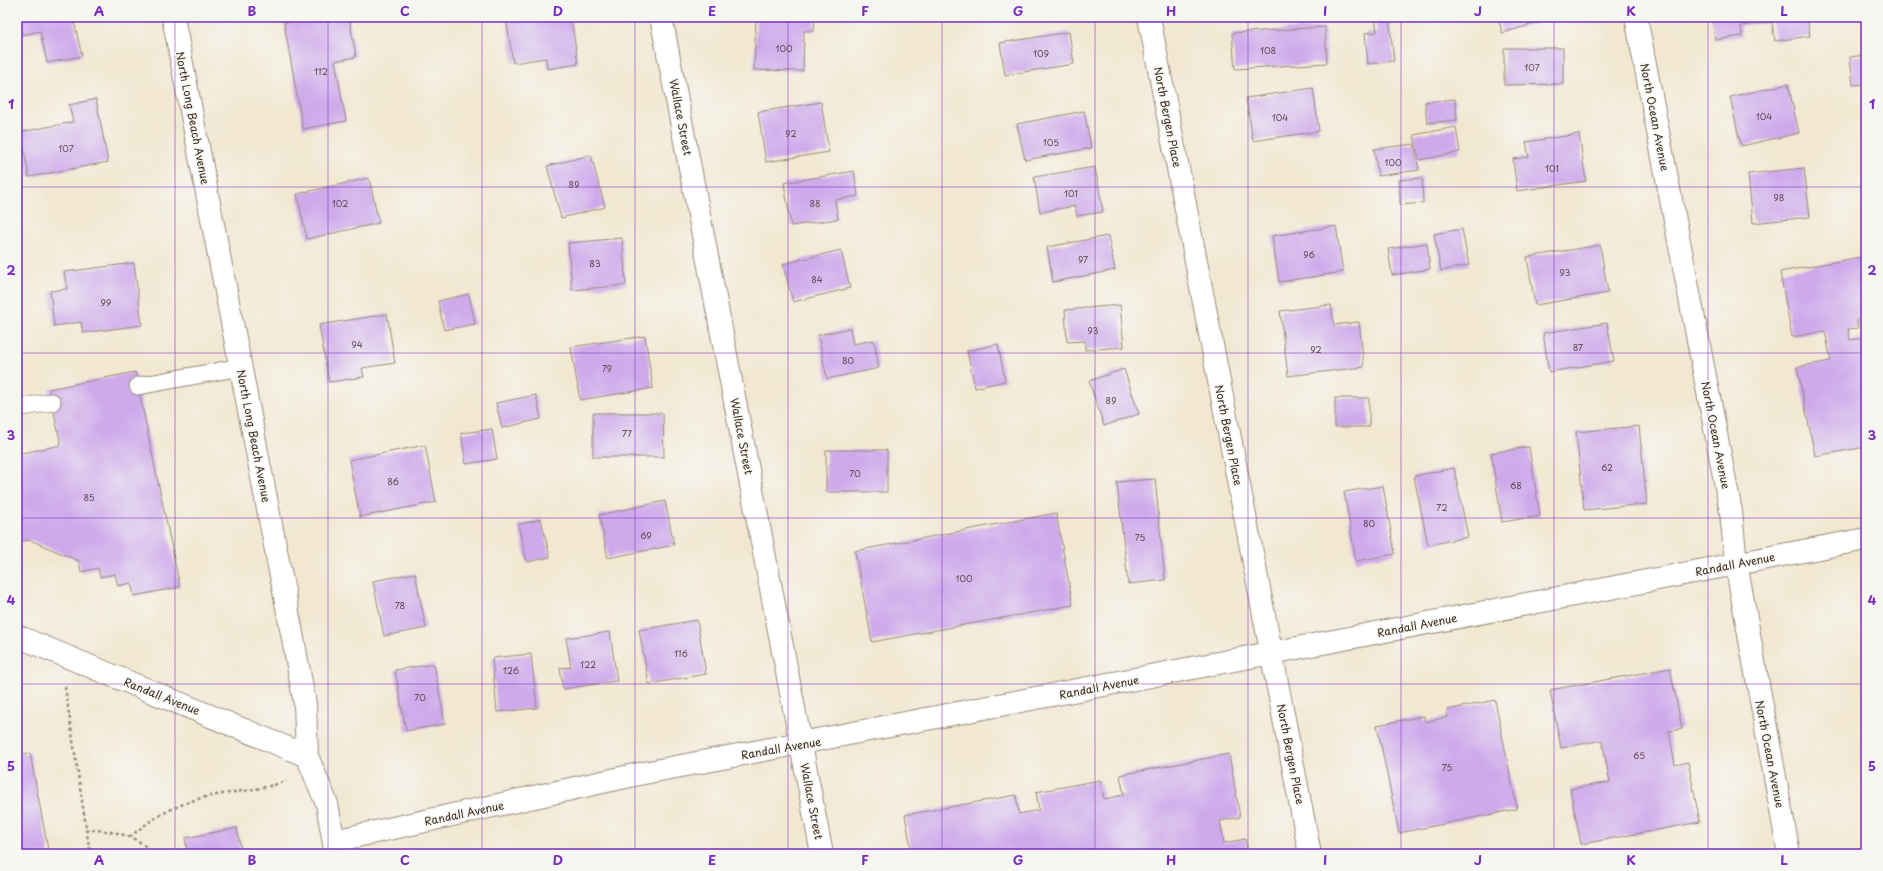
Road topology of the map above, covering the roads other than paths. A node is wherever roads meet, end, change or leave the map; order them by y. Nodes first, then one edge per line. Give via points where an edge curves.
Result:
1 (173, 17) edge
2 (661, 17) edge
3 (1149, 17) edge
4 (1636, 17) edge
5 (241, 367) junction
6 (138, 386) dead end
7 (52, 402) dead end
8 (17, 408) edge
9 (1866, 538) edge
10 (1736, 563) junction
11 (17, 636) edge
12 (1272, 653) junction
13 (801, 744) junction
14 (307, 756) junction
15 (335, 848) edge
16 (822, 854) edge
17 (1310, 854) edge
18 (1789, 854) edge

1 - 5 street, North Long Beach Avenue
2 - 13 street, Wallace Street
3 - 12 street, North Bergen Place
4 - 10 street, North Ocean Avenue via 1731,512
5 - 6 lane
5 - 14 street, North Long Beach Avenue via 305,704
7 - 8 lane
9 - 10 street, Randall Avenue
10 - 12 street, Randall Avenue
10 - 18 street, North Ocean Avenue
11 - 14 street, Randall Avenue
12 - 13 street, Randall Avenue
12 - 17 street, North Bergen Place
13 - 15 street, Randall Avenue via 639,774
13 - 16 street, Wallace Street
14 - 15 street, North Long Beach Avenue via 327,804

